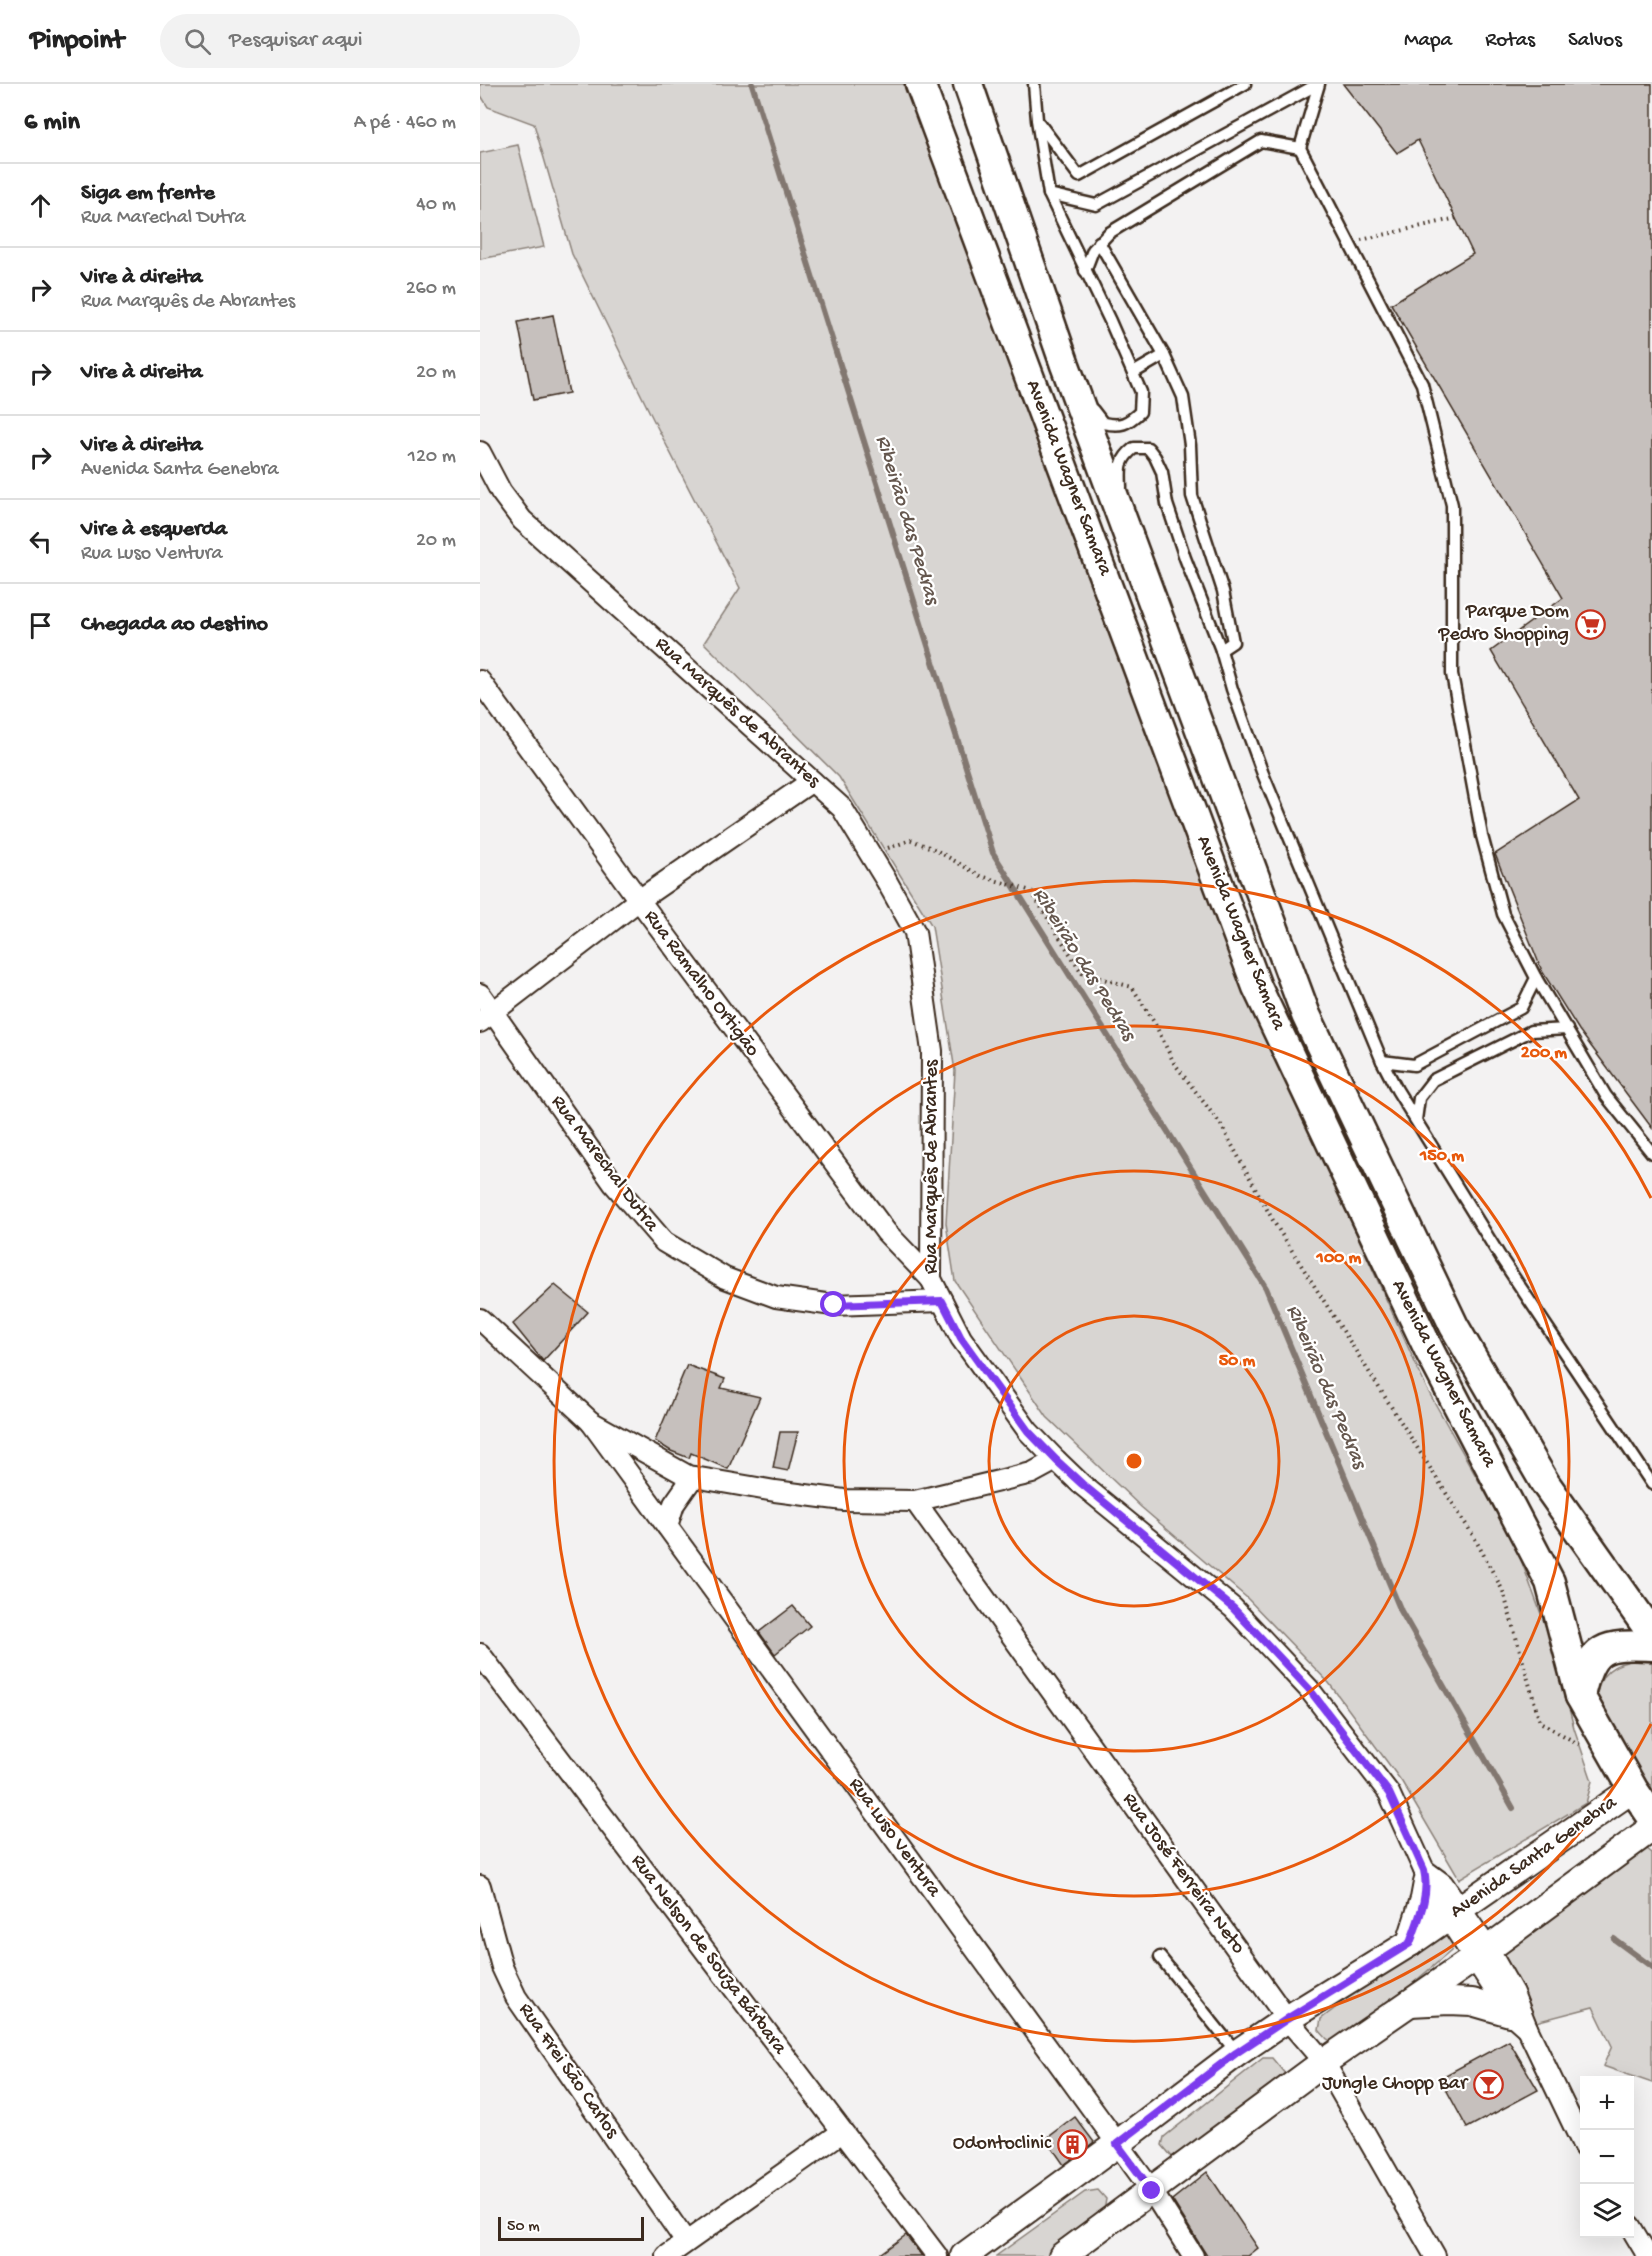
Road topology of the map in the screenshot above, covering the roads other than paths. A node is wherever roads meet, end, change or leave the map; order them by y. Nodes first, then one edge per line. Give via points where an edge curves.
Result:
1 (920, 84) edge
2 (968, 84) edge
3 (1034, 84) edge
4 (1245, 84) edge
5 (1318, 84) edge
6 (1037, 120) junction
7 (1300, 148) junction
8 (1049, 194) junction
9 (1099, 242) junction
10 (1085, 272) junction
11 (1164, 355) junction
12 (1065, 365) junction
13 (1133, 373) junction
14 (480, 452) edge
15 (1122, 520) junction
16 (1221, 650) junction
17 (480, 681) edge
18 (812, 781) junction
19 (639, 900) junction
20 (1536, 978) junction
21 (480, 994) edge
22 (487, 1017) edge
23 (1567, 1029) junction
24 (1382, 1061) junction
25 (1416, 1120) junction
26 (1652, 1153) edge
27 (931, 1280) junction
28 (942, 1301) junction
29 (480, 1318) edge
30 (591, 1422) junction
31 (1056, 1460) junction
32 (693, 1477) junction
33 (1652, 1484) edge
34 (915, 1502) junction
35 (667, 1526) junction
36 (1652, 1634) edge
37 (1652, 1646) edge
38 (480, 1654) edge
39 (1580, 1696) junction
40 (1633, 1789) junction
41 (1652, 1817) edge
42 (1652, 1828) edge
43 (1426, 1877) junction
44 (480, 1886) edge
45 (1454, 1913) junction
46 (1410, 1943) junction
47 (1481, 1953) junction
48 (1160, 1957) dead end
49 (1410, 2003) junction
50 (1287, 2019) junction
51 (1519, 2020) junction
52 (1236, 2053) junction
53 (1324, 2062) junction
54 (842, 2132) junction
55 (1580, 2139) edge
56 (1117, 2144) junction
57 (1152, 2191) junction
58 (1634, 2234) edge
59 (686, 2242) junction
60 (667, 2256) edge
61 (937, 2256) edge
62 (964, 2256) edge
63 (1062, 2256) edge
64 (1193, 2256) edge
65 (1435, 2256) edge
66 (1648, 2256) edge

1 - 39 main road, Avenida Wagner Samara via 1257,987 1429,1350 1550,1582
2 - 12 main road, Avenida Wagner Samara
3 - 6 lane
4 - 6 lane via 1079,176
5 - 7 lane
5 - 8 lane via 1096,205
6 - 8 lane
7 - 9 lane via 1261,141
7 - 20 lane via 1422,384 1452,505 1452,674 1482,836 1503,914
8 - 10 lane
9 - 10 lane
9 - 11 lane
10 - 13 lane
11 - 13 lane
11 - 16 lane via 1182,398 1190,445 1192,496 1223,591 1233,642
12 - 13 lane via 1103,423 1114,425 1128,423 1140,412 1141,392
12 - 15 main road, Avenida Wagner Samara
14 - 18 street, Rua Marquês de Abrantes via 501,492 522,520
15 - 16 lane via 1120,469 1124,456 1134,448 1148,448 1162,472 1167,504
15 - 36 main road, Avenida Wagner Samara via 1306,1015 1454,1326 1545,1483
16 - 24 lane via 1263,774
17 - 19 street, Rua Ramalho Ortigão
18 - 19 street
18 - 27 street, Rua Marquês de Abrantes via 842,808 915,932 932,1051
19 - 22 street
19 - 27 street, Rua Ramalho Ortigão via 886,1233
20 - 23 lane
20 - 24 lane via 1521,1008 1414,1065
21 - 22 street, Rua Marechal Dutra
22 - 28 street, Rua Marechal Dutra via 614,1184 664,1242 725,1278 776,1297 834,1305
23 - 25 lane via 1531,1031 1433,1080 1419,1098
23 - 26 lane via 1606,1096
24 - 25 lane
25 - 33 lane via 1501,1258
27 - 28 street, Rua Marquês de Abrantes
28 - 31 street, Rua Marquês de Abrantes via 961,1338 1028,1431
29 - 30 street
30 - 32 street
30 - 35 street, Rua Luso Ventura
31 - 34 street via 1032,1473
31 - 43 street, Rua Marquês de Abrantes via 1233,1608 1309,1689 1389,1793
32 - 34 street via 844,1500
32 - 35 street via 674,1504
34 - 50 street, Rua José Ferreira Neto
35 - 56 street, Rua Luso Ventura
37 - 39 main road via 1603,1649 1586,1670
38 - 54 street, Rua Nelson de Souza Bárbara
39 - 40 main road, Avenida Wagner Samara
40 - 41 main road, Avenida Wagner Samara
40 - 45 street, Avenida Santa Genebra
42 - 47 street
43 - 45 street, Rua Marquês de Abrantes
43 - 46 street via 1424,1899
44 - 59 street, Rua Frei São Carlos via 502,1967 516,1997
45 - 46 street, Avenida Santa Genebra
45 - 47 street, Rua Marquês de Abrantes
46 - 50 street, Avenida Santa Genebra
47 - 49 street
47 - 51 street, Rua Marquês de Abrantes
48 - 52 lane
49 - 51 street via 1472,2002
49 - 53 street
50 - 52 street, Avenida Santa Genebra
50 - 53 street, Rua José Ferreira Neto
51 - 55 street, Rua Marquês de Abrantes
52 - 56 street, Avenida Santa Genebra
53 - 57 street
53 - 65 street, Rua José Ferreira Neto
54 - 59 street
54 - 61 street, Rua Nelson de Souza Bárbara
56 - 57 street, Rua Luso Ventura
56 - 62 street, Avenida Santa Genebra
57 - 63 street
57 - 64 street, Rua Luso Ventura
58 - 66 street
59 - 60 street

